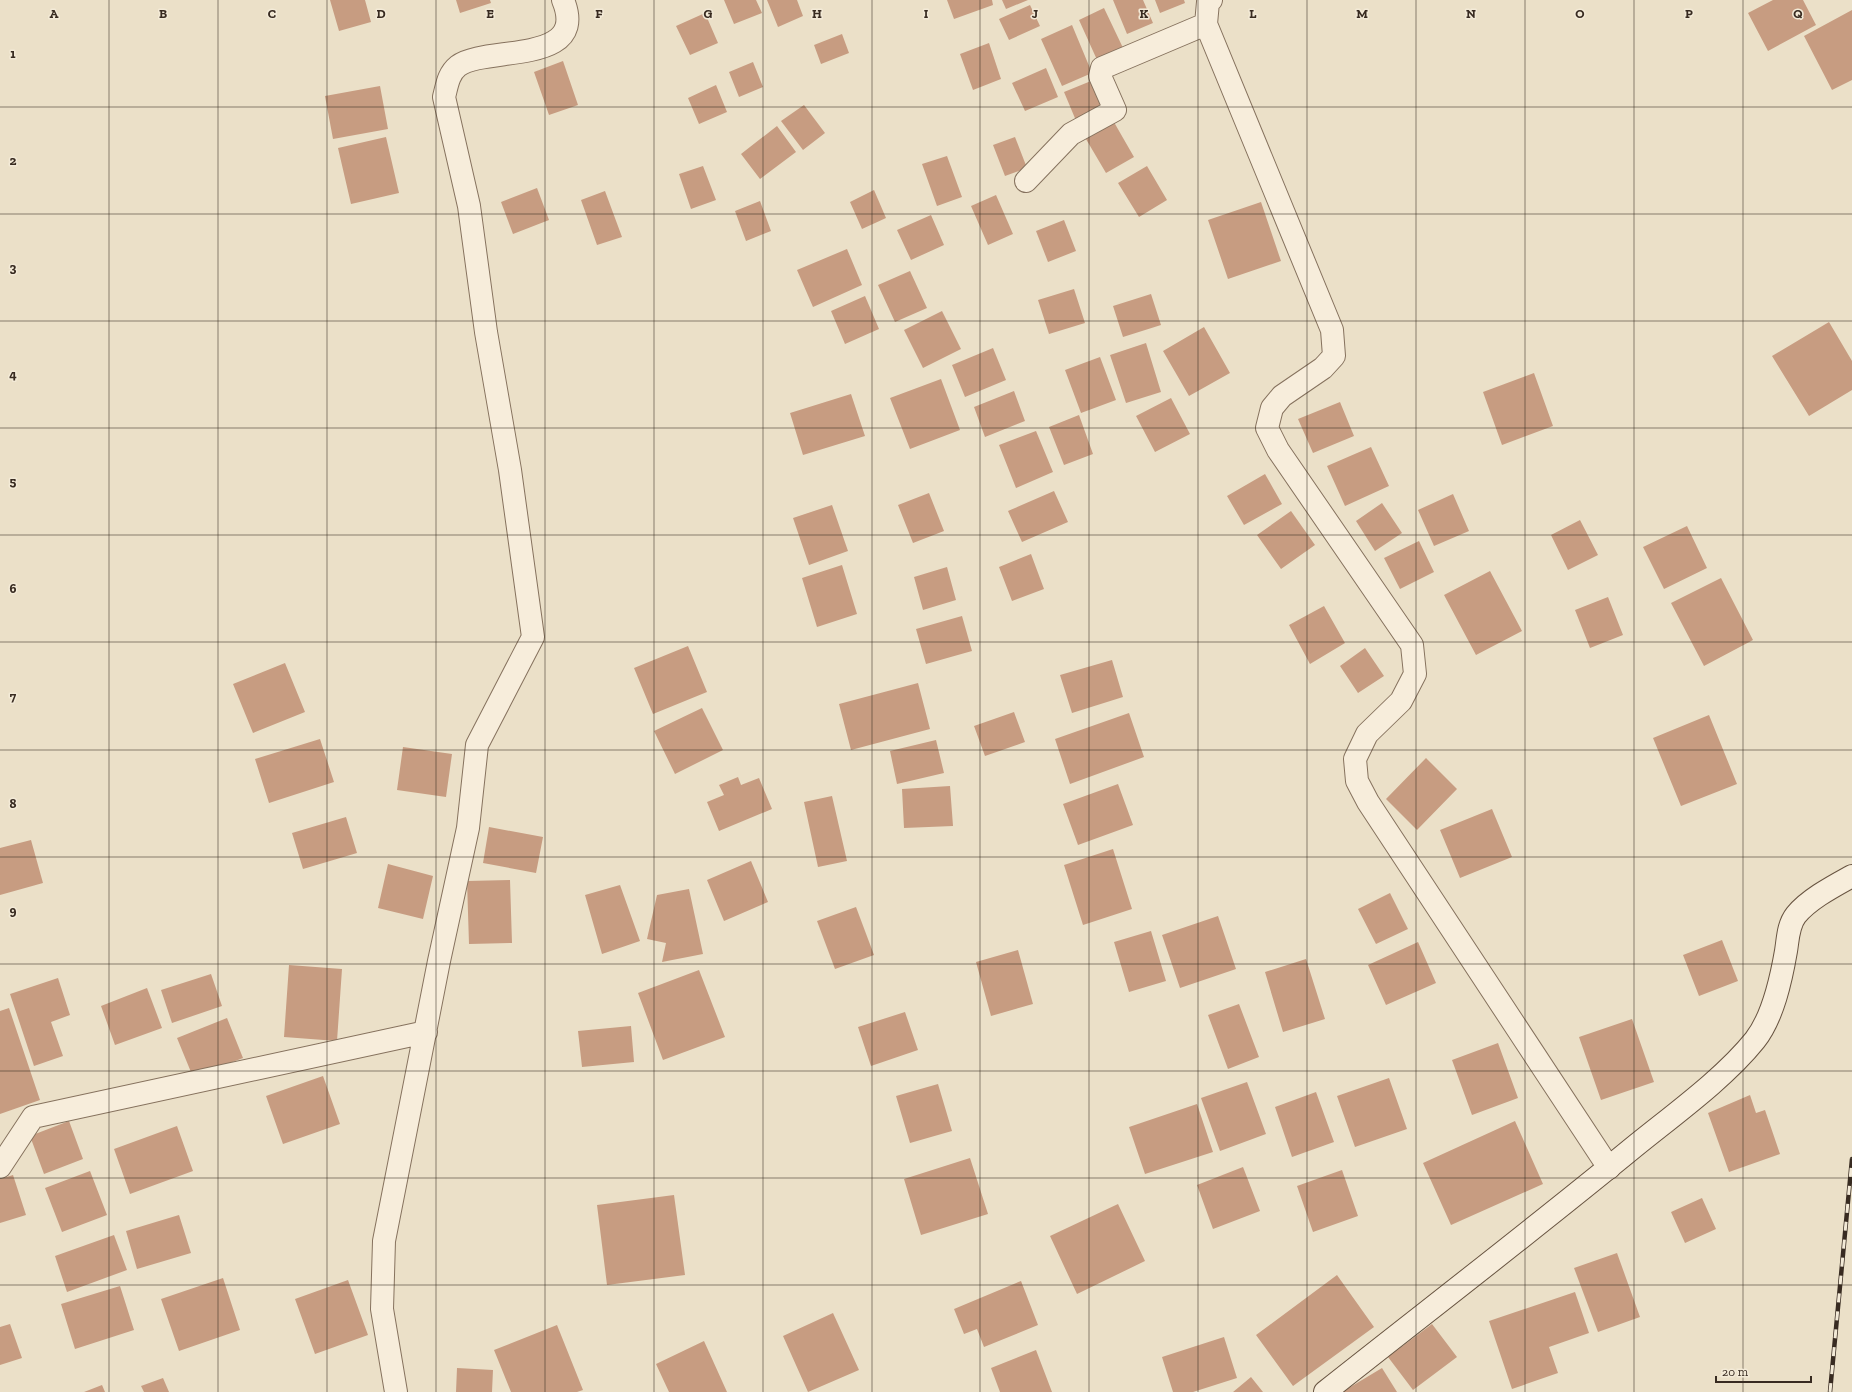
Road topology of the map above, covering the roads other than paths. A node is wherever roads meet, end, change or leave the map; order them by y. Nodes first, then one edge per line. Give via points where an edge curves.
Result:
1 (563, 0) edge
2 (1211, 0) edge
3 (1206, 24) junction
4 (1026, 181) dead end
5 (1852, 876) edge
6 (426, 1032) junction
7 (0, 1167) edge
8 (1609, 1168) junction
9 (396, 1392) edge
10 (1325, 1392) edge

1 - 6 street via 568,12 567,25 559,39 542,48 469,61 457,67 448,79 444,97 469,206 533,636 477,745 468,828
2 - 3 street via 1208,2
3 - 4 street via 1102,68 1100,76 1115,110 1071,134
3 - 8 street via 1332,330 1334,356 1323,368 1282,396 1272,408 1267,428 1278,450 1412,645 1415,674 1401,701 1367,734 1355,759 1357,781 1368,802
5 - 8 street via 1826,891 1796,915 1790,925 1774,1000 1760,1033 1746,1051
6 - 7 street via 33,1117
6 - 9 street via 384,1241 382,1309
8 - 10 street

